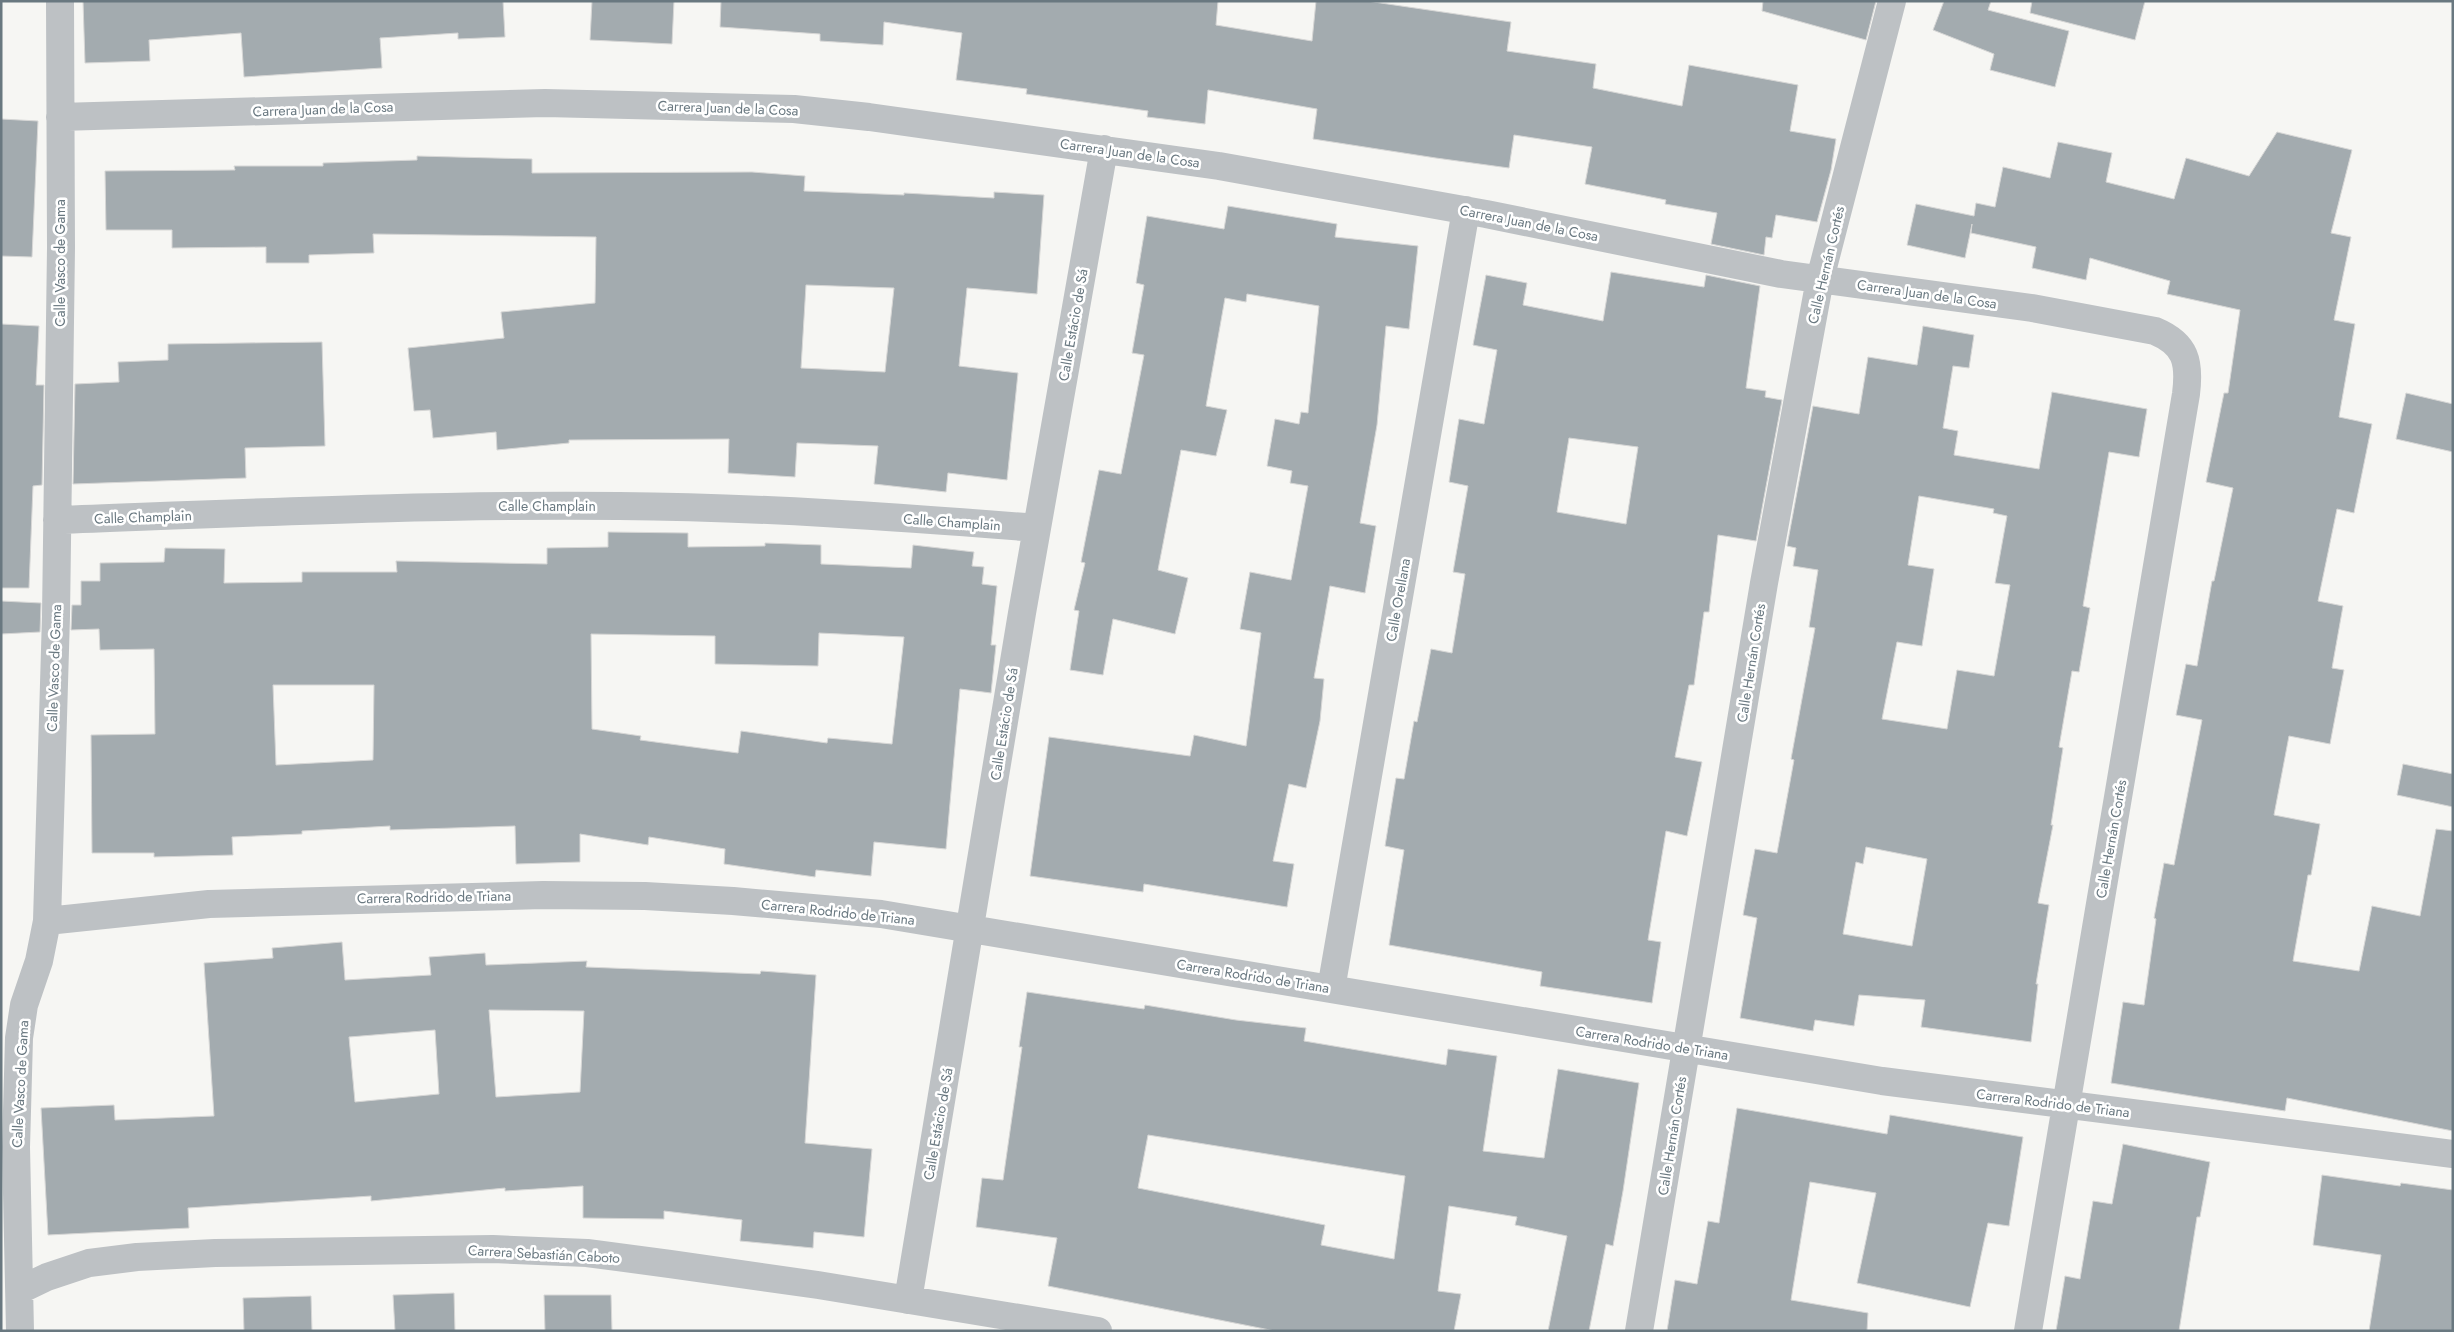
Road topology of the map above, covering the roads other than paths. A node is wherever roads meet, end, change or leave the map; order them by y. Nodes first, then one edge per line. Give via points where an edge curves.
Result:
1 (60, 1) edge
2 (1892, 1) edge
3 (60, 118) junction
4 (1104, 149) junction
5 (1466, 210) junction
6 (1820, 279) junction
7 (2180, 350) joint
8 (57, 520) junction
9 (1037, 528) junction
10 (47, 921) junction
11 (971, 929) junction
12 (1331, 989) junction
13 (1687, 1048) junction
14 (2067, 1104) junction
15 (2453, 1154) edge
16 (20, 1290) junction
17 (908, 1300) junction
18 (20, 1331) edge
19 (1098, 1331) edge
20 (1639, 1331) edge
21 (2028, 1331) edge

1 - 3 street, Calle Vasco de Gama
2 - 6 street, Calle Hernán Cortés
3 - 4 street, Carrera Juan de la Cosa via 535,103 708,106 794,109
3 - 8 street, Calle Vasco de Gama
4 - 5 street, Carrera Juan de la Cosa
4 - 9 street, Calle Estácio de Sá
5 - 6 street, Carrera Juan de la Cosa via 1781,274
5 - 12 street, Calle Orellana
6 - 7 street, Carrera Juan de la Cosa via 2032,308 2155,331 2167,336
6 - 13 street, Calle Hernán Cortés via 1764,583
7 - 14 street, Calle Hernán Cortés via 2187,360 2189,372 2186,394
8 - 9 street, Calle Champlain via 400,507 622,506 816,512
8 - 10 street, Calle Vasco de Gama
9 - 11 street, Calle Estácio de Sá
10 - 11 street, Carrera Rodrido de Triana via 209,904 542,895 734,901 881,914
10 - 16 street, Calle Vasco de Gama via 39,961 24,1005 19,1038 16,1147
11 - 12 street, Carrera Rodrido de Triana
11 - 17 street, Calle Estácio de Sá
12 - 13 street, Carrera Rodrido de Triana
13 - 14 street, Carrera Rodrido de Triana via 1882,1081
13 - 20 street, Calle Hernán Cortés
14 - 15 street, Carrera Rodrido de Triana
14 - 21 street, Calle Hernán Cortés
16 - 17 street, Carrera Sebastián Caboto via 89,1263 137,1257 493,1249 587,1253
16 - 18 street, Calle Vasco de Gama
17 - 19 street, Carrera Sebastián Caboto

